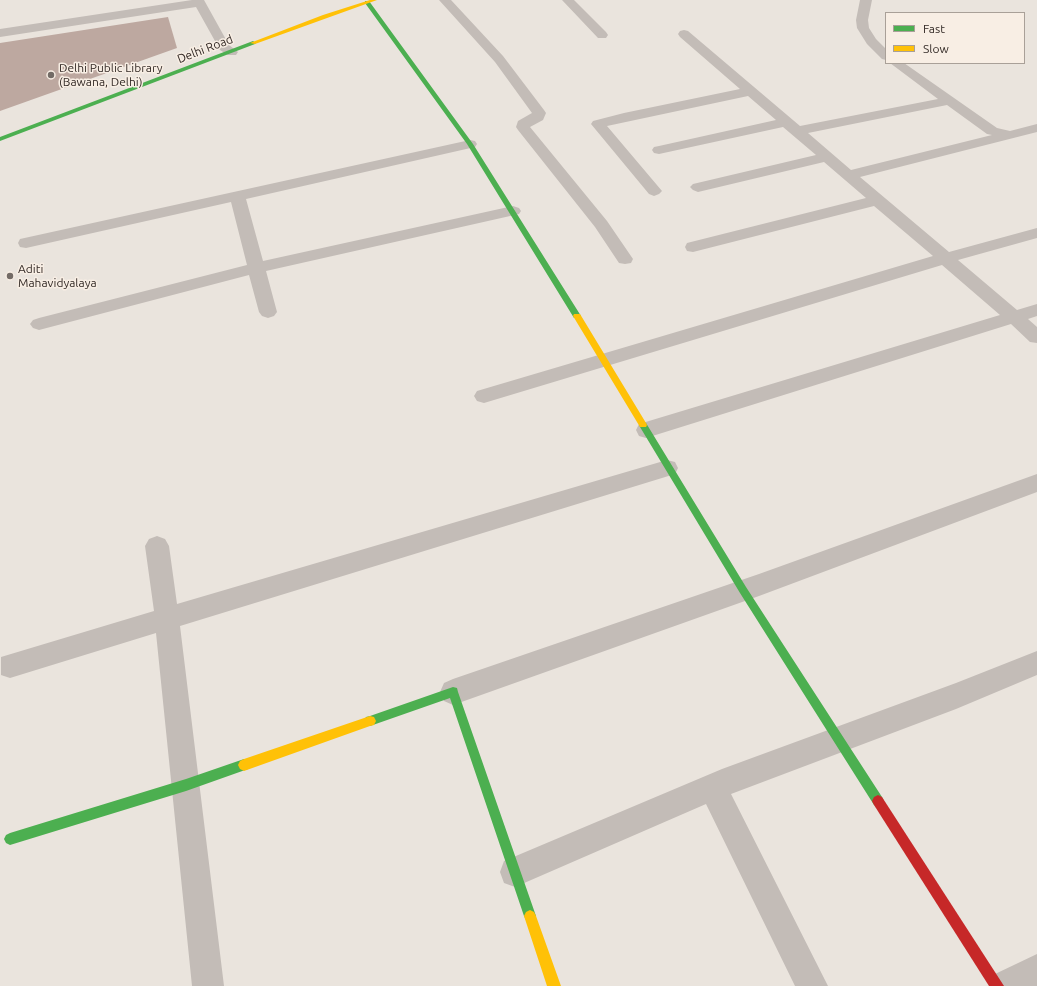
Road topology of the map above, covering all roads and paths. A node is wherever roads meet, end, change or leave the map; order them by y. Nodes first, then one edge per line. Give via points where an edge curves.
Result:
1 (135, 0) edge
2 (355, 0) edge
3 (445, 0) edge
4 (568, 0) edge
5 (866, 0) edge
6 (199, 1) edge
7 (369, 1) edge
8 (139, 13) junction
9 (0, 33) edge
10 (684, 34) dead end
11 (602, 35) dead end
12 (228, 49) junction
13 (885, 55) edge
14 (897, 64) edge
15 (750, 91) junction
16 (82, 98) dead end
17 (949, 101) junction
18 (791, 127) junction
19 (1037, 128) edge
20 (1010, 135) junction
21 (0, 139) edge
22 (470, 144) junction
23 (660, 150) dead end
24 (828, 158) junction
25 (848, 175) junction
26 (698, 187) dead end
27 (654, 191) dead end
28 (237, 196) junction
29 (878, 200) junction
30 (513, 211) junction
31 (1037, 233) edge
32 (26, 243) dead end
33 (693, 247) dead end
34 (946, 258) junction
35 (625, 259) dead end
36 (255, 268) junction
37 (1037, 310) edge
38 (268, 312) dead end
39 (1015, 317) junction
40 (39, 324) dead end
41 (1037, 337) edge
42 (604, 361) junction
43 (484, 396) dead end
44 (646, 430) junction
45 (667, 468) junction
46 (1037, 483) edge
47 (157, 546) dead end
48 (743, 590) junction
49 (167, 620) junction
50 (1037, 663) edge
51 (10, 666) dead end
52 (453, 692) junction
53 (840, 740) junction
54 (186, 785) junction
55 (713, 787) junction
56 (10, 839) dead end
57 (514, 872) junction
58 (1037, 970) edge
59 (208, 986) edge
60 (554, 986) edge
61 (812, 986) edge
62 (997, 986) edge
63 (1007, 986) edge

1 - 8 street
2 - 12 street
3 - 35 street via 499,59 539,113 538,117 523,124 523,127 601,224
4 - 11 street
5 - 13 street via 863,28 871,41
6 - 8 street
6 - 12 street
7 - 12 street, Delhi Road
7 - 22 street
8 - 9 street
10 - 15 street
12 - 16 street
12 - 21 street, Delhi Road
14 - 17 street
15 - 18 street
15 - 27 street via 624,116 598,124
17 - 18 street
17 - 20 street via 992,131
18 - 23 street
18 - 24 street
19 - 20 street
20 - 25 street
22 - 28 street
22 - 30 street
24 - 25 street
24 - 26 street
25 - 29 street
28 - 32 street
28 - 36 street
29 - 33 street
29 - 34 street
30 - 36 street
30 - 42 street
31 - 34 street
34 - 39 street
34 - 42 street
36 - 38 street
36 - 40 street
37 - 39 street
39 - 41 street
39 - 44 street
42 - 43 street
42 - 44 street
44 - 45 street
45 - 48 street
45 - 49 street
46 - 48 street
47 - 49 street
48 - 52 street
48 - 53 street
49 - 51 street
49 - 54 street
50 - 53 street
52 - 54 street
52 - 57 street
53 - 55 street
53 - 62 street
54 - 56 street
54 - 59 street
55 - 57 street
55 - 61 street
57 - 60 street
58 - 63 street

